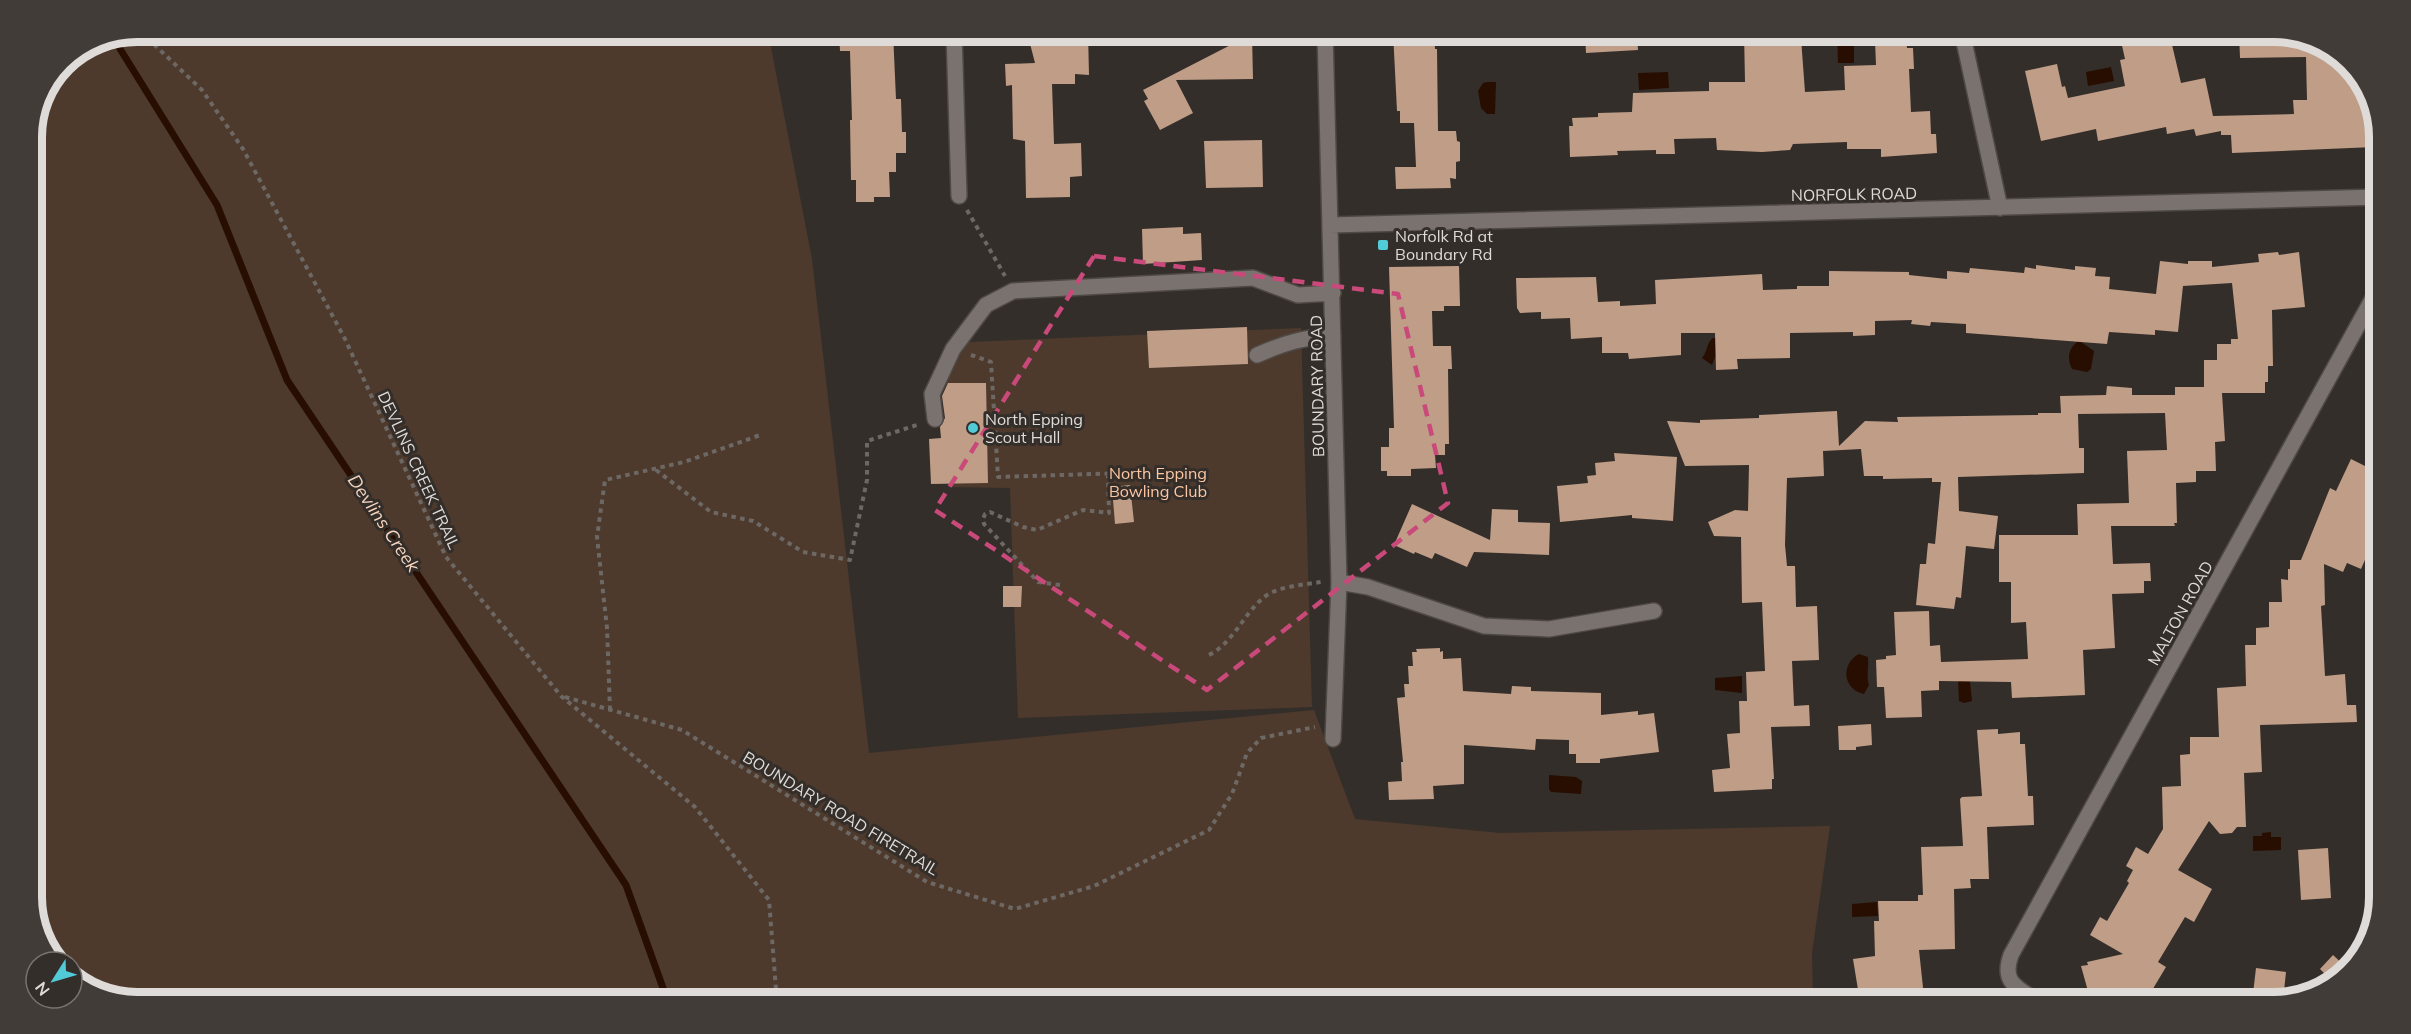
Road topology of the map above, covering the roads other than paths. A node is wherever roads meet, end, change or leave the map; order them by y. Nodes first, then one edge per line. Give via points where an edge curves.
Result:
1 (954, 42) edge
2 (1325, 42) edge
3 (1964, 42) edge
4 (959, 196) road end
5 (2369, 197) edge
6 (2000, 208) junction
7 (1329, 225) junction
8 (1333, 293) junction
9 (2369, 305) edge
10 (1333, 336) junction
11 (1257, 356) dead end
12 (935, 419) road end
13 (1339, 580) junction
14 (1654, 611) dead end
15 (1334, 731) road end
16 (2024, 992) edge

1 - 4 street
2 - 7 street, BOUNDARY ROAD
3 - 6 street
5 - 6 street, NORFOLK ROAD
6 - 7 street, NORFOLK ROAD
7 - 8 street, BOUNDARY ROAD
8 - 10 street, BOUNDARY ROAD
8 - 12 street via 1298,295 1253,278 1013,291 986,305 953,349 932,394
9 - 16 street, MALTON ROAD via 2011,955 2006,969 2011,983
10 - 11 street via 1301,339
10 - 13 street, BOUNDARY ROAD
13 - 14 street via 1484,626 1549,629
13 - 15 street, BOUNDARY ROAD

